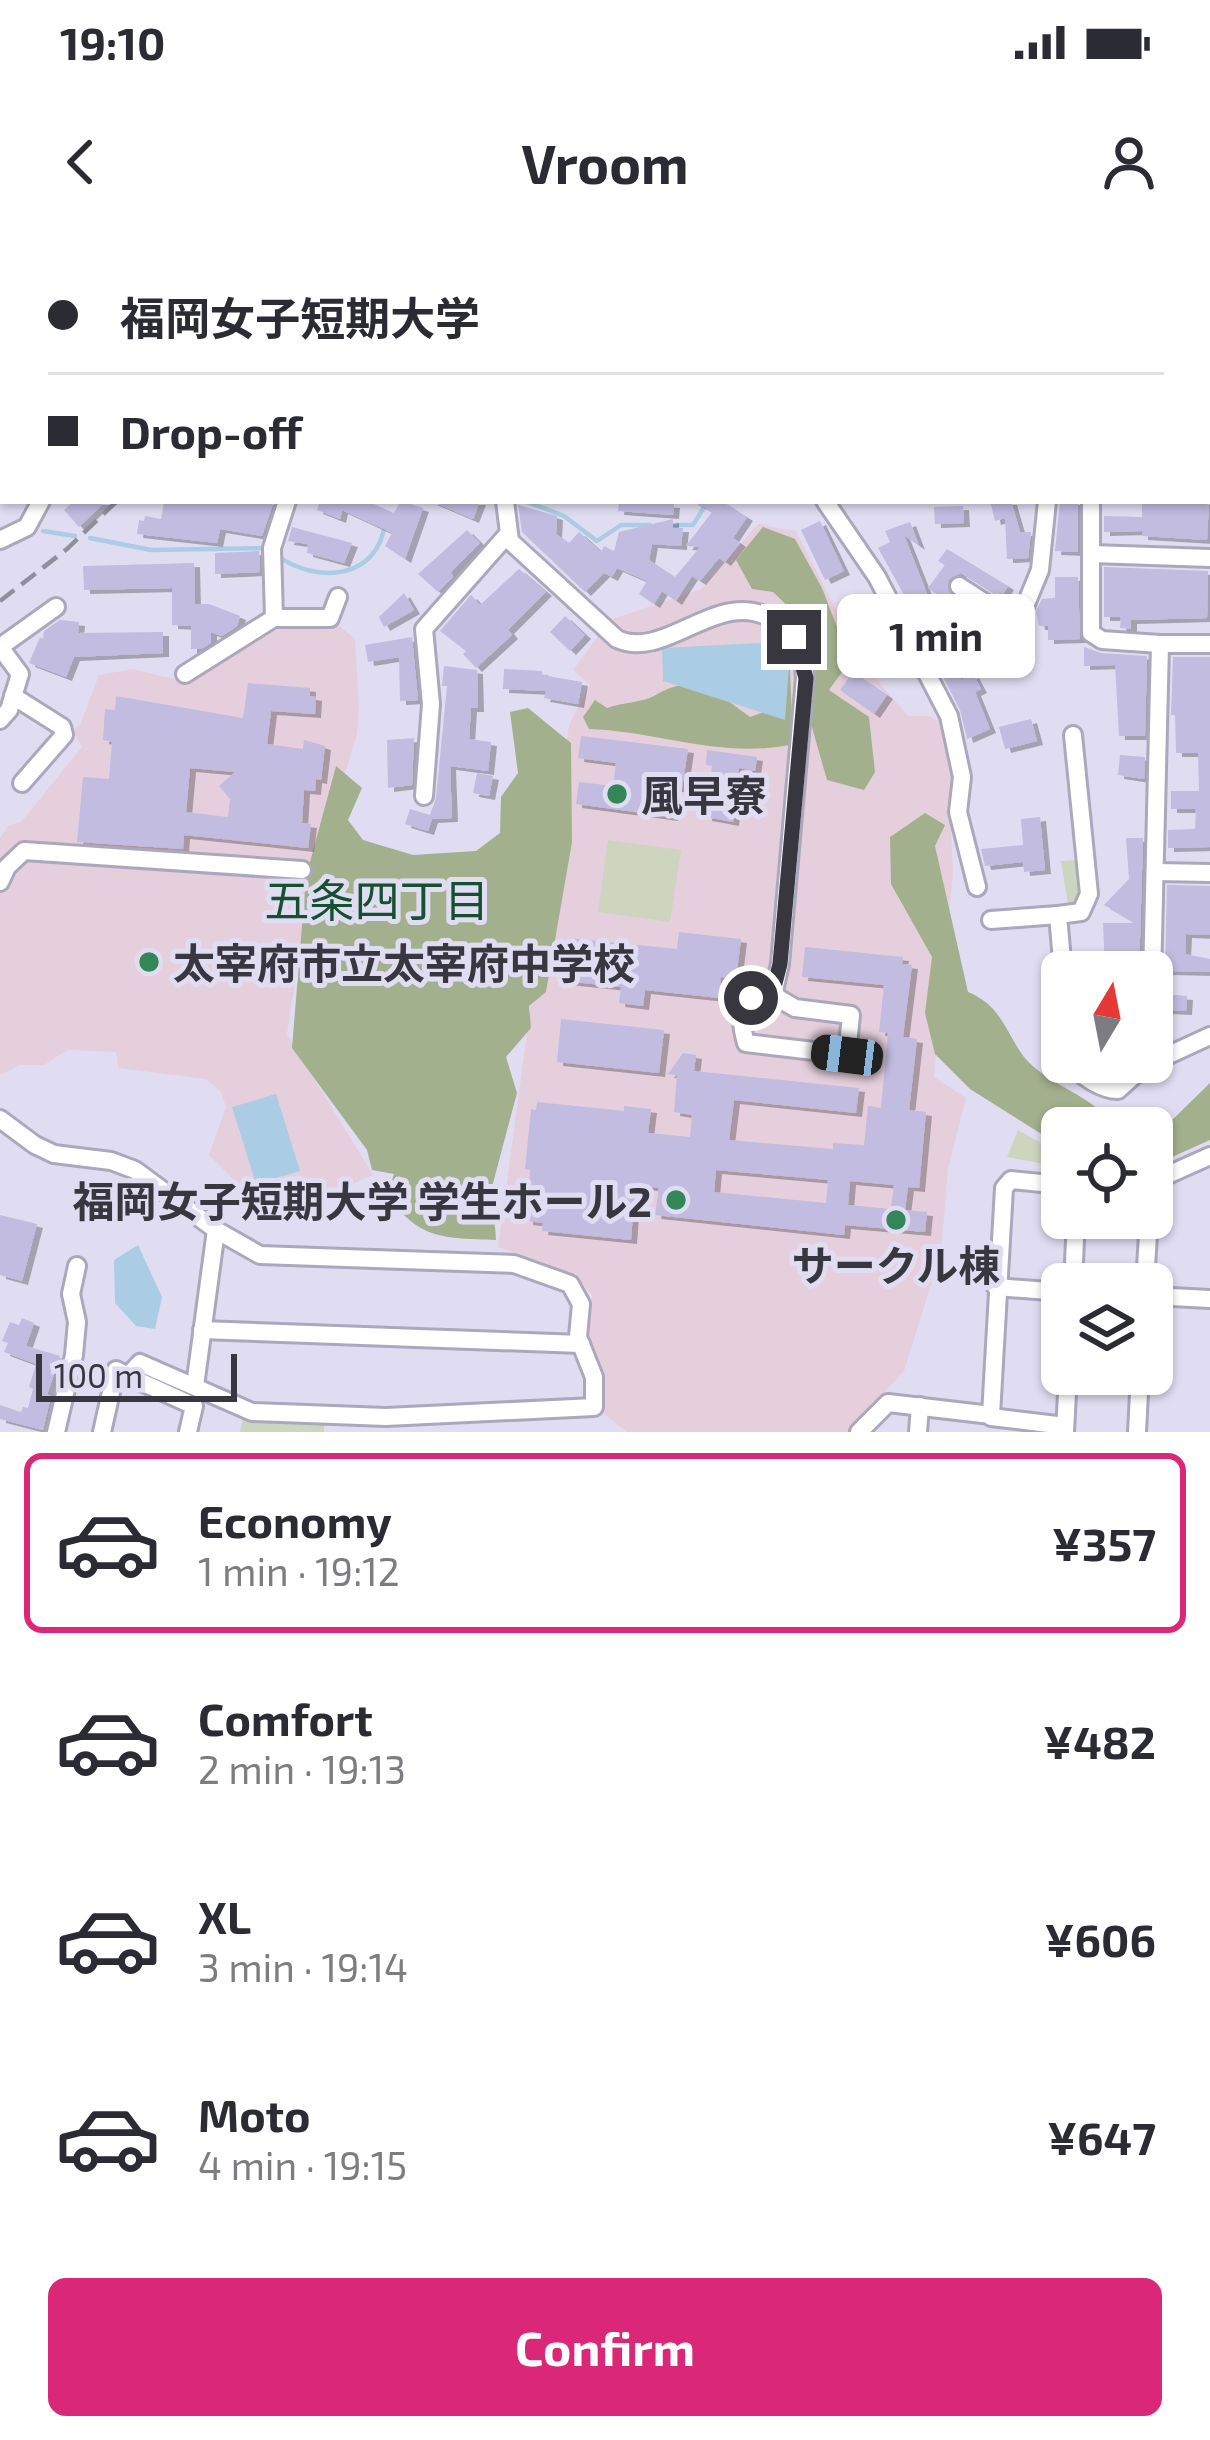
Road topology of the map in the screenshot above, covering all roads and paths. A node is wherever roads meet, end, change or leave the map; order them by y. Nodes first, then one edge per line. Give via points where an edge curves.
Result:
1 (39, 504) edge
2 (286, 504) edge
3 (505, 504) edge
4 (827, 504) edge
5 (1047, 504) edge
6 (1091, 504) edge
7 (508, 534) junction
8 (0, 540) edge
9 (1092, 554) junction
10 (1210, 558) edge
11 (958, 586) dead end
12 (338, 597) dead end
13 (56, 607) dead end
14 (274, 618) junction
15 (1160, 644) junction
16 (1210, 644) edge
17 (0, 647) edge
18 (184, 674) dead end
19 (13, 696) junction
20 (0, 719) edge
21 (1072, 735) dead end
22 (22, 783) dead end
23 (424, 796) dead end
24 (302, 870) dead end
25 (1156, 872) junction
26 (1210, 873) edge
27 (0, 882) edge
28 (976, 887) dead end
29 (1058, 915) junction
30 (991, 920) dead end
31 (1062, 951) edge
32 (1153, 951) edge
33 (772, 995) junction
34 (1210, 1036) edge
35 (1173, 1052) edge
36 (1097, 1083) edge
37 (1126, 1083) edge
38 (0, 1119) edge
39 (1210, 1156) edge
40 (1173, 1173) edge
41 (1041, 1183) edge
42 (216, 1230) junction
43 (76, 1266) dead end
44 (996, 1287) junction
45 (1041, 1290) edge
46 (1173, 1297) edge
47 (1210, 1299) edge
48 (202, 1330) junction
49 (581, 1344) junction
50 (128, 1376) junction
51 (194, 1386) junction
52 (1067, 1395) edge
53 (1139, 1395) edge
54 (920, 1406) junction
55 (990, 1421) edge
56 (472, 1423) edge
57 (1065, 1429) edge
58 (56, 1432) edge
59 (102, 1432) edge
60 (188, 1432) edge
61 (859, 1432) edge
62 (918, 1432) edge
63 (1137, 1432) edge

1 - 8 street via 27,527
2 - 14 street via 272,548
3 - 7 street
4 - 28 street via 877,577 949,716 962,777 958,812
5 - 11 street via 1040,571 1026,604 993,608
6 - 9 street
7 - 23 street via 424,629 431,704
7 - 33 street via 628,644 739,611 765,614 794,637 806,678
9 - 10 street
9 - 15 street via 1094,637
12 - 14 street via 330,618
13 - 17 street
14 - 18 street
15 - 16 street
15 - 25 street
17 - 19 street via 20,674
19 - 20 street
19 - 22 street via 64,735
21 - 29 street via 1089,894 1081,912
24 - 27 street via 24,851
25 - 26 street
25 - 32 street
29 - 30 street
29 - 31 street
33 - 33 street via 795,1008 851,1015 847,1055 746,1043 744,1006
34 - 35 street
36 - 37 street via 1118,1090
38 - 42 street via 54,1154 135,1170
39 - 40 street
41 - 44 street via 1011,1180 1004,1189
42 - 48 street
42 - 49 street via 260,1255 514,1264 570,1284 581,1304
43 - 58 street via 74,1355
44 - 45 street
44 - 55 street
46 - 47 street
48 - 49 street
48 - 51 street
49 - 56 street via 594,1377 594,1407
50 - 51 street via 143,1363
50 - 59 street via 116,1370
50 - 60 street via 194,1406
51 - 56 street via 248,1412
52 - 57 street
53 - 63 street
54 - 55 street
54 - 61 street via 888,1402
54 - 62 street
55 - 57 street

